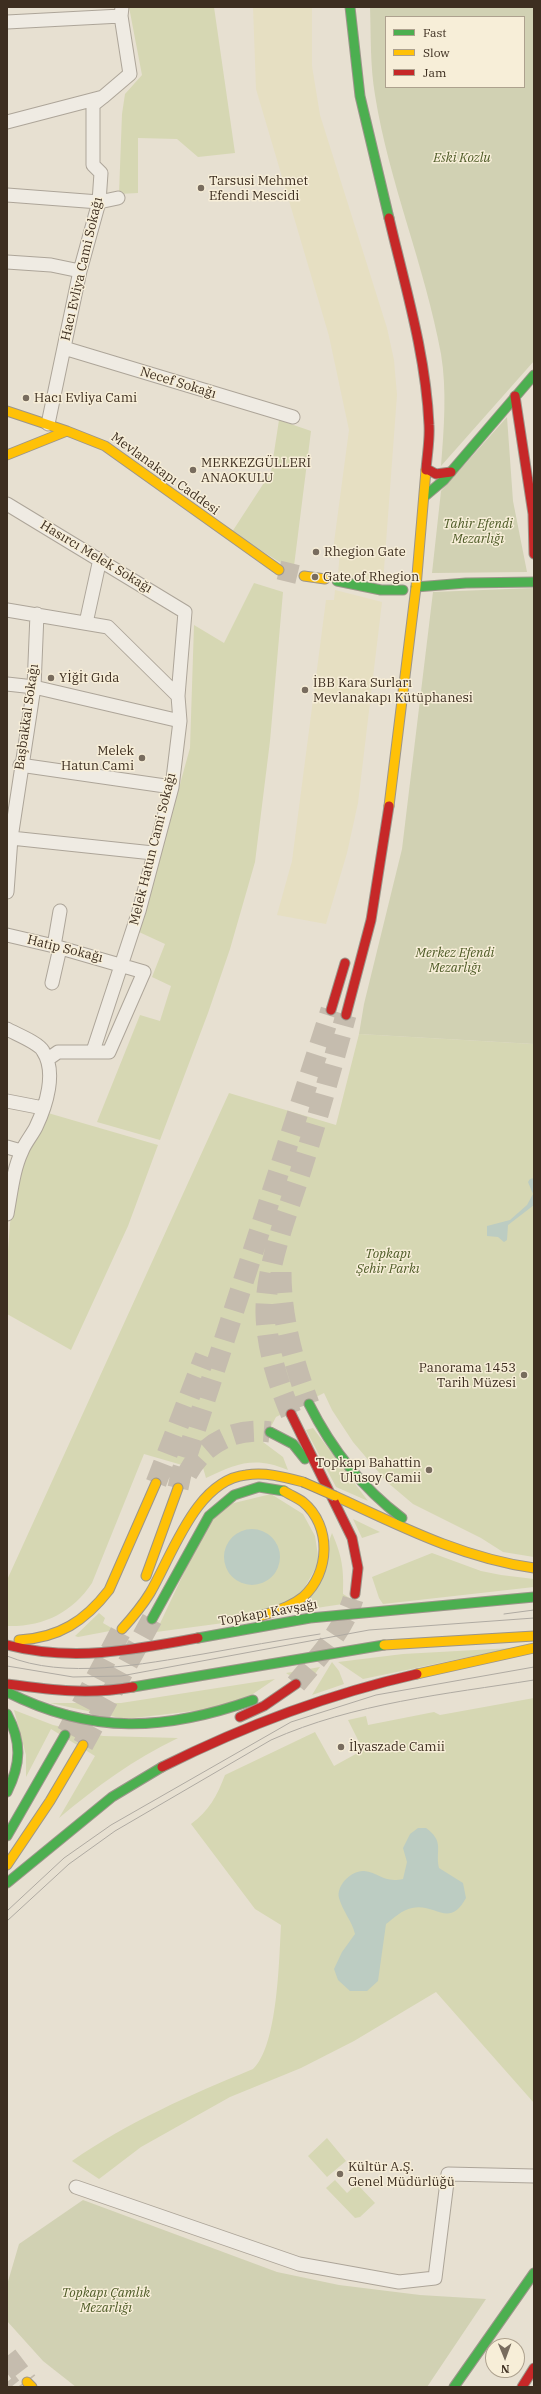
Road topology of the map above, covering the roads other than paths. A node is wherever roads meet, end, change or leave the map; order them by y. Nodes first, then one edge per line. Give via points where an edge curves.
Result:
1 (350, 7) edge
2 (121, 11) edge
3 (7, 22) edge
4 (103, 97) junction
5 (7, 122) edge
6 (7, 195) edge
7 (118, 198) dead end
8 (98, 202) junction
9 (7, 262) edge
10 (80, 271) junction
11 (64, 348) junction
12 (534, 375) edge
13 (515, 396) junction
14 (7, 411) edge
15 (293, 417) dead end
16 (48, 424) junction
17 (67, 431) junction
18 (7, 455) edge
19 (427, 469) junction
20 (451, 472) junction
21 (425, 496) junction
22 (411, 503) dead end
23 (7, 504) edge
24 (533, 514) edge
25 (534, 554) edge
26 (100, 559) junction
27 (279, 570) tunnel mouth
28 (304, 576) tunnel mouth
29 (326, 579) dead end
30 (404, 579) dead end
31 (338, 581) dead end
32 (534, 582) edge
33 (416, 587) junction
34 (403, 590) junction
35 (401, 601) dead end
36 (7, 610) edge
37 (185, 612) joint
38 (37, 614) junction
39 (86, 623) junction
40 (7, 684) edge
41 (34, 687) junction
42 (178, 696) junction
43 (180, 721) junction
44 (20, 765) junction
45 (172, 787) junction
46 (11, 838) junction
47 (153, 853) junction
48 (7, 892) edge
49 (60, 911) dead end
50 (7, 935) edge
51 (57, 947) junction
52 (348, 953) dead end
53 (122, 965) junction
54 (52, 983) dead end
55 (331, 1010) tunnel mouth
56 (346, 1015) tunnel mouth
57 (7, 1029) edge
58 (93, 1052) junction
59 (48, 1059) junction
60 (7, 1101) edge
61 (43, 1108) junction
62 (7, 1147) edge
63 (21, 1151) junction
64 (7, 1214) edge
65 (309, 1404) tunnel mouth
66 (291, 1414) tunnel mouth
67 (270, 1432) tunnel mouth
68 (156, 1483) tunnel mouth
69 (178, 1488) tunnel mouth
70 (336, 1500) junction
71 (436, 1541) junction
72 (534, 1568) edge
73 (355, 1594) tunnel mouth
74 (534, 1597) edge
75 (152, 1619) tunnel mouth
76 (211, 1636) junction
77 (534, 1636) edge
78 (7, 1639) edge
79 (7, 1645) edge
80 (534, 1648) edge
81 (7, 1684) edge
82 (7, 1692) edge
83 (7, 1714) edge
84 (234, 1720) dead end
85 (65, 1735) tunnel mouth
86 (83, 1745) tunnel mouth
87 (7, 1792) edge
88 (7, 1836) edge
89 (40, 1843) dead end
90 (7, 1865) edge
91 (7, 1883) edge
92 (534, 2176) edge
93 (76, 2187) dead end
94 (534, 2273) edge
95 (534, 2368) edge
96 (454, 2387) edge
97 (522, 2387) edge

1 - 19 main road via 360,96 423,369 428,426
2 - 3 street
2 - 4 street via 130,74
4 - 5 street
4 - 8 street, Hacı Evliya Cami Sokağı via 93,105 93,165 101,173
6 - 8 street
7 - 8 street
8 - 10 street, Hacı Evliya Cami Sokağı
9 - 10 street via 51,265
10 - 11 street, Hacı Evliya Cami Sokağı
11 - 15 street, Necef Sokağı
11 - 16 street, Hacı Evliya Cami Sokağı
12 - 13 main road
13 - 20 main road
13 - 24 main road
14 - 16 main road, Mevlanakapı Caddesi
16 - 17 main road, Mevlanakapı Caddesi
17 - 18 main road
17 - 27 main road, Mevlanakapı Caddesi via 105,446
19 - 20 main road via 436,474
19 - 21 main road
20 - 21 main road
21 - 22 main road
21 - 33 main road
23 - 26 street, Hasırcı Melek Sokağı
24 - 25 main road
26 - 37 street, Hasırcı Melek Sokağı
26 - 39 street
28 - 29 main road
30 - 34 main road
31 - 34 main road via 381,590
32 - 33 main road
33 - 34 main road
33 - 56 main road via 385,839 371,920
34 - 35 main road
36 - 38 street
37 - 42 street, Melek Hatun Cami Sokağı
38 - 39 street
38 - 41 street, Başbakkal Sokağı
39 - 42 street via 108,627
40 - 41 street
41 - 43 street
41 - 44 street, Başbakkal Sokağı
42 - 43 street, Melek Hatun Cami Sokağı
43 - 45 street, Melek Hatun Cami Sokağı
44 - 45 street
44 - 46 street, Başbakkal Sokağı
45 - 47 street, Melek Hatun Cami Sokağı
46 - 47 street
46 - 48 street, Başbakkal Sokağı
47 - 53 street, Melek Hatun Cami Sokağı
49 - 51 street
50 - 51 street, Hatip Sokağı
51 - 53 street, Hatip Sokağı
51 - 54 street
52 - 55 main road
53 - 58 street, Melek Hatun Cami Sokağı
53 - 58 street, Hatip Sokağı via 144,972 109,1052
57 - 59 street via 42,1049
58 - 59 street via 58,1052
59 - 61 street via 50,1075
60 - 61 street
61 - 63 street
62 - 63 street
63 - 64 street
65 - 71 main road via 343,1461 373,1495
66 - 70 main road
67 - 70 main road via 293,1444 307,1462 318,1483
68 - 78 main road via 109,1590 96,1607 80,1622 58,1634 26,1640
69 - 70 main road, bridge via 142,1586 122,1629 137,1613 152,1589 185,1526 210,1491 219,1484 241,1475 273,1473 302,1482
70 - 71 main road
70 - 73 main road via 356,1552 358,1568
71 - 72 main road via 485,1559
74 - 76 main road, Topkapı Kavşağı via 310,1618
75 - 76 main road via 208,1516 226,1499 248,1488 262,1487 298,1498 318,1522 325,1543 322,1567 313,1586 297,1601
76 - 79 main road, Topkapı Kavşağı via 100,1654 30,1651
77 - 81 main road via 388,1644 103,1692 63,1692
80 - 91 main road via 373,1684 220,1738 154,1771 112,1797
82 - 84 main road via 36,1706 72,1718 108,1724 153,1724 213,1714 296,1684 264,1706
83 - 87 main road via 18,1740 19,1756 17,1770
85 - 88 main road
86 - 90 main road via 50,1801
89 - 91 main road
92 - 93 street via 448,2174 435,2278 399,2282 299,2264
94 - 96 main road
95 - 97 main road

